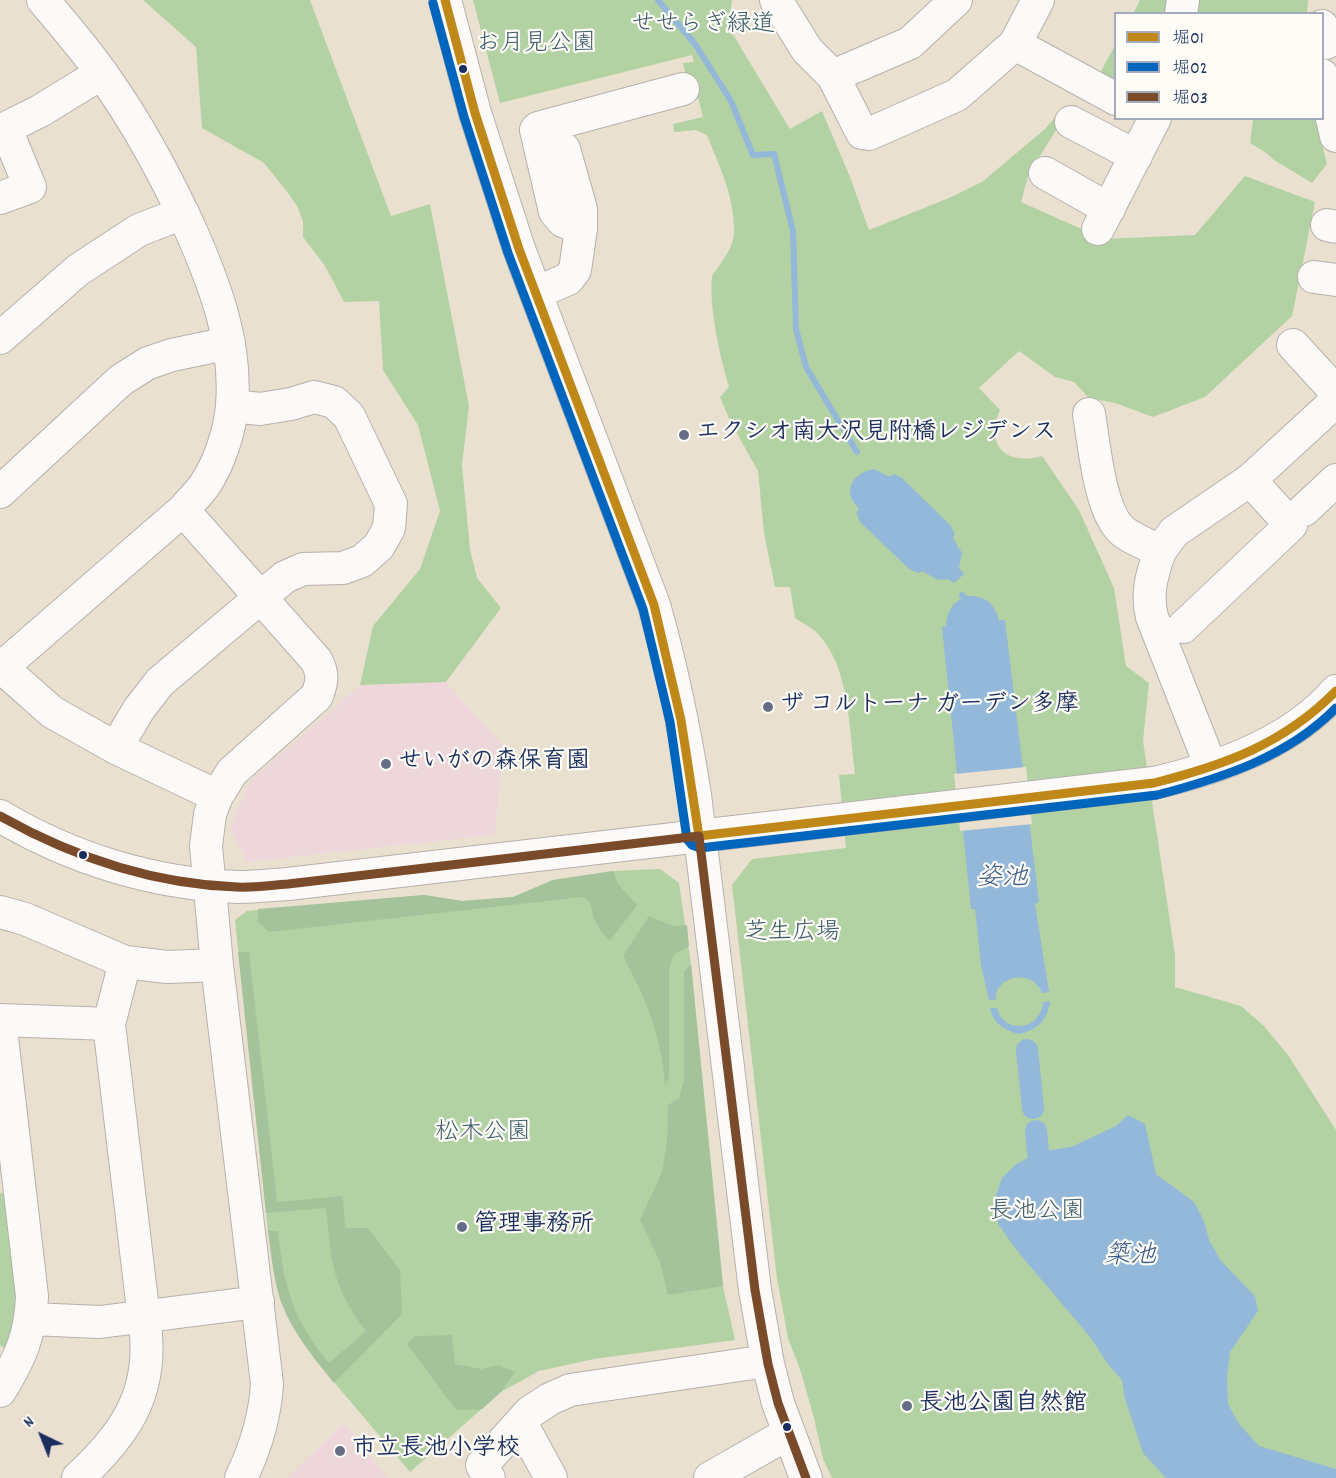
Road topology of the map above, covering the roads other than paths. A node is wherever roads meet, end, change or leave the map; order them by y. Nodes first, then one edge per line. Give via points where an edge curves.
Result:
1 (43, 0) edge
2 (446, 0) edge
3 (776, 0) edge
4 (956, 0) edge
5 (1038, 0) edge
6 (1015, 44) junction
7 (102, 73) junction
8 (833, 76) junction
9 (1324, 80) edge
10 (683, 89) dead end
11 (1114, 98) edge
12 (1154, 120) edge
13 (1071, 122) dead end
14 (3, 130) edge
15 (1336, 136) edge
16 (564, 149) dead end
17 (1136, 156) junction
18 (1045, 173) dead end
19 (0, 198) edge
20 (183, 213) junction
21 (581, 228) junction
22 (536, 293) junction
23 (0, 338) edge
24 (230, 343) junction
25 (1293, 345) dead end
26 (1336, 392) edge
27 (1336, 401) edge
28 (232, 406) junction
29 (1089, 414) dead end
30 (1250, 480) junction
31 (1336, 480) edge
32 (0, 492) edge
33 (183, 510) junction
34 (1304, 510) dead end
35 (1160, 551) junction
36 (261, 597) junction
37 (1183, 627) dead end
38 (1, 668) edge
39 (1336, 691) edge
40 (116, 748) junction
41 (1211, 767) junction
42 (217, 796) junction
43 (0, 816) edge
44 (699, 836) junction
45 (208, 885) junction
46 (0, 912) edge
47 (125, 962) junction
48 (217, 964) junction
49 (0, 1020) edge
50 (109, 1024) junction
51 (7, 1133) edge
52 (258, 1302) junction
53 (144, 1317) junction
54 (31, 1319) junction
55 (767, 1361) junction
56 (0, 1391) edge
57 (520, 1423) junction
58 (789, 1433) junction
59 (78, 1478) edge
60 (241, 1478) edge
61 (489, 1478) edge
62 (551, 1478) edge
63 (710, 1478) edge
64 (806, 1478) edge

1 - 7 street
2 - 22 street via 475,113
3 - 8 street via 807,50
4 - 8 street via 910,43
5 - 6 street
6 - 8 street via 957,95 869,134 862,133
6 - 11 street
7 - 14 street
7 - 20 street via 149,147
9 - 15 street
10 - 21 street via 536,130 555,212 563,221
12 - 17 street
13 - 17 street
14 - 19 street via 30,187
16 - 21 street via 581,209
17 - 18 street via 1103,219
20 - 23 street via 139,230 78,270
20 - 24 street via 210,274
21 - 22 street via 572,275
22 - 44 street via 654,605 685,733
24 - 28 street
24 - 32 street via 148,363 121,380
25 - 26 street
27 - 30 street
28 - 33 street via 218,460 204,486
28 - 36 street via 260,409 314,397 334,402 349,416 391,504 389,528 379,546 362,561 343,568 303,569 285,577
29 - 35 street via 1105,498 1117,526
30 - 35 street via 1173,532
30 - 37 street via 1291,525
31 - 34 street
33 - 36 street
33 - 38 street
35 - 41 street via 1149,586 1152,617
36 - 40 street via 160,682
36 - 42 street via 316,660 322,681 317,696 232,772
38 - 40 street via 52,712
39 - 41 street via 1293,728 1254,750
40 - 42 street
41 - 44 street via 1154,783
42 - 45 street via 206,846
43 - 45 street via 98,862 135,874
44 - 45 street via 288,884
44 - 55 street
45 - 48 street
46 - 47 street
47 - 48 street via 168,968
47 - 50 street
48 - 52 street
49 - 50 street
49 - 51 street
50 - 53 street
51 - 54 street via 28,1252
52 - 53 street
52 - 60 street via 266,1399 255,1450
53 - 54 street via 100,1322
53 - 59 street via 148,1350 136,1405 115,1441
54 - 56 street via 19,1357
55 - 57 street via 570,1390 541,1405
55 - 58 street
57 - 61 street via 482,1465
57 - 62 street
58 - 63 street
58 - 64 street

